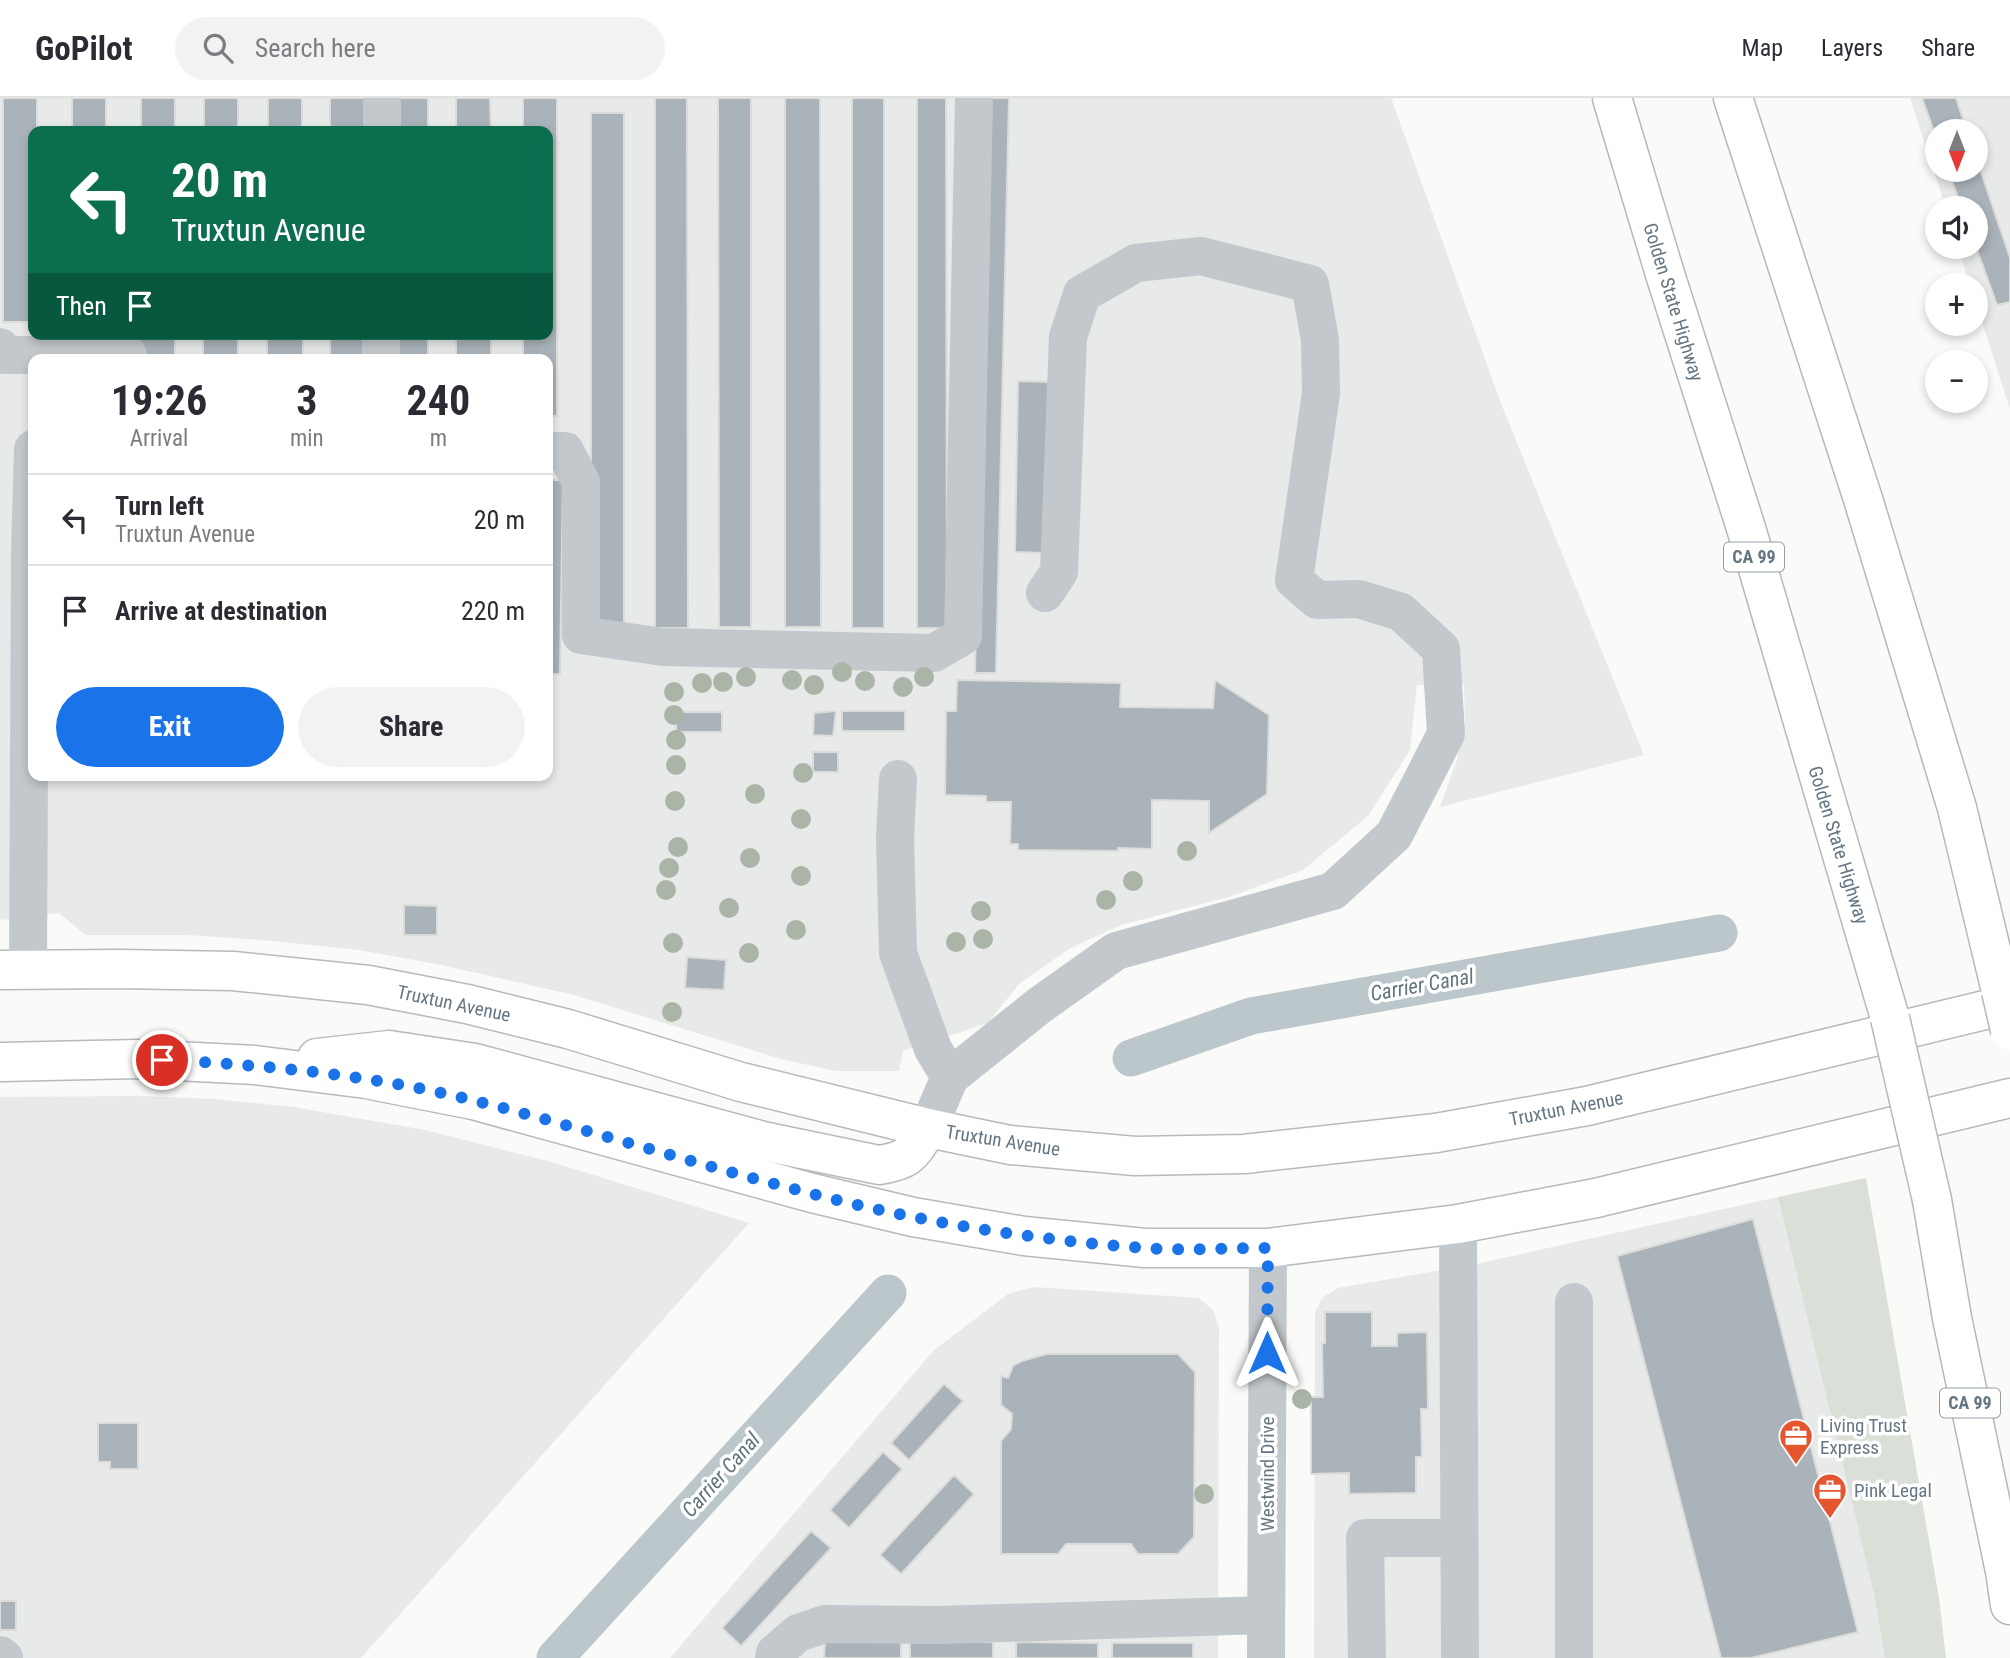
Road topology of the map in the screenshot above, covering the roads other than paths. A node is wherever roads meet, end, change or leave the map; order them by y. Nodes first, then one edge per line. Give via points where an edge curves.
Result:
1 (383, 98) edge
2 (974, 98) edge
3 (1612, 98) edge
4 (1733, 98) edge
5 (382, 126) edge
6 (0, 347) edge
7 (28, 355) edge
8 (553, 451) edge
9 (1045, 593) dead end
10 (28, 646) edge
11 (898, 779) dead end
12 (14, 970) edge
13 (2006, 998) edge
14 (2010, 1030) edge
15 (0, 1062) edge
16 (256, 1065) junction
17 (950, 1077) junction
18 (2010, 1098) edge
19 (928, 1128) junction
20 (1458, 1224) junction
21 (1268, 1248) junction
22 (1574, 1302) dead end
23 (1459, 1538) junction
24 (2010, 1605) edge
25 (1266, 1615) junction
26 (774, 1658) edge
27 (1266, 1658) edge
28 (1367, 1658) edge
29 (1460, 1658) edge
30 (1574, 1658) edge

1 - 5 street
2 - 8 street via 963,636 934,653 663,647 581,635 581,482 565,451
3 - 24 main road, Golden State Highway / CA 99, bridge via 1891,1018 1933,1200
4 - 13 main road via 1954,795
6 - 7 street via 6,355
9 - 17 street via 1059,572 1068,337 1082,294 1136,262 1201,256 1310,284 1320,340 1321,393 1294,580 1317,600 1359,599 1401,612 1441,649 1446,734 1394,835 1333,891 1116,951
10 - 12 street
11 - 17 street via 898,953 933,1049
12 - 19 main road, Truxtun Avenue via 233,971 368,985 568,1029 741,1082
13 - 14 main road, bridge
13 - 19 main road, Truxtun Avenue via 1587,1106 1436,1133 1244,1154 1135,1156 1010,1144
15 - 16 main road via 138,1059
16 - 19 main road via 388,1049 475,1063 763,1140 879,1165 910,1156
16 - 21 main road via 366,1079 474,1100 913,1217 1024,1236 1145,1248
17 - 19 street
18 - 20 main road via 1595,1198
20 - 21 main road
20 - 23 street
21 - 25 street, Westwind Drive
22 - 30 street
23 - 28 street via 1365,1538
23 - 29 street
25 - 26 street via 825,1624 798,1633
25 - 27 street, Westwind Drive

